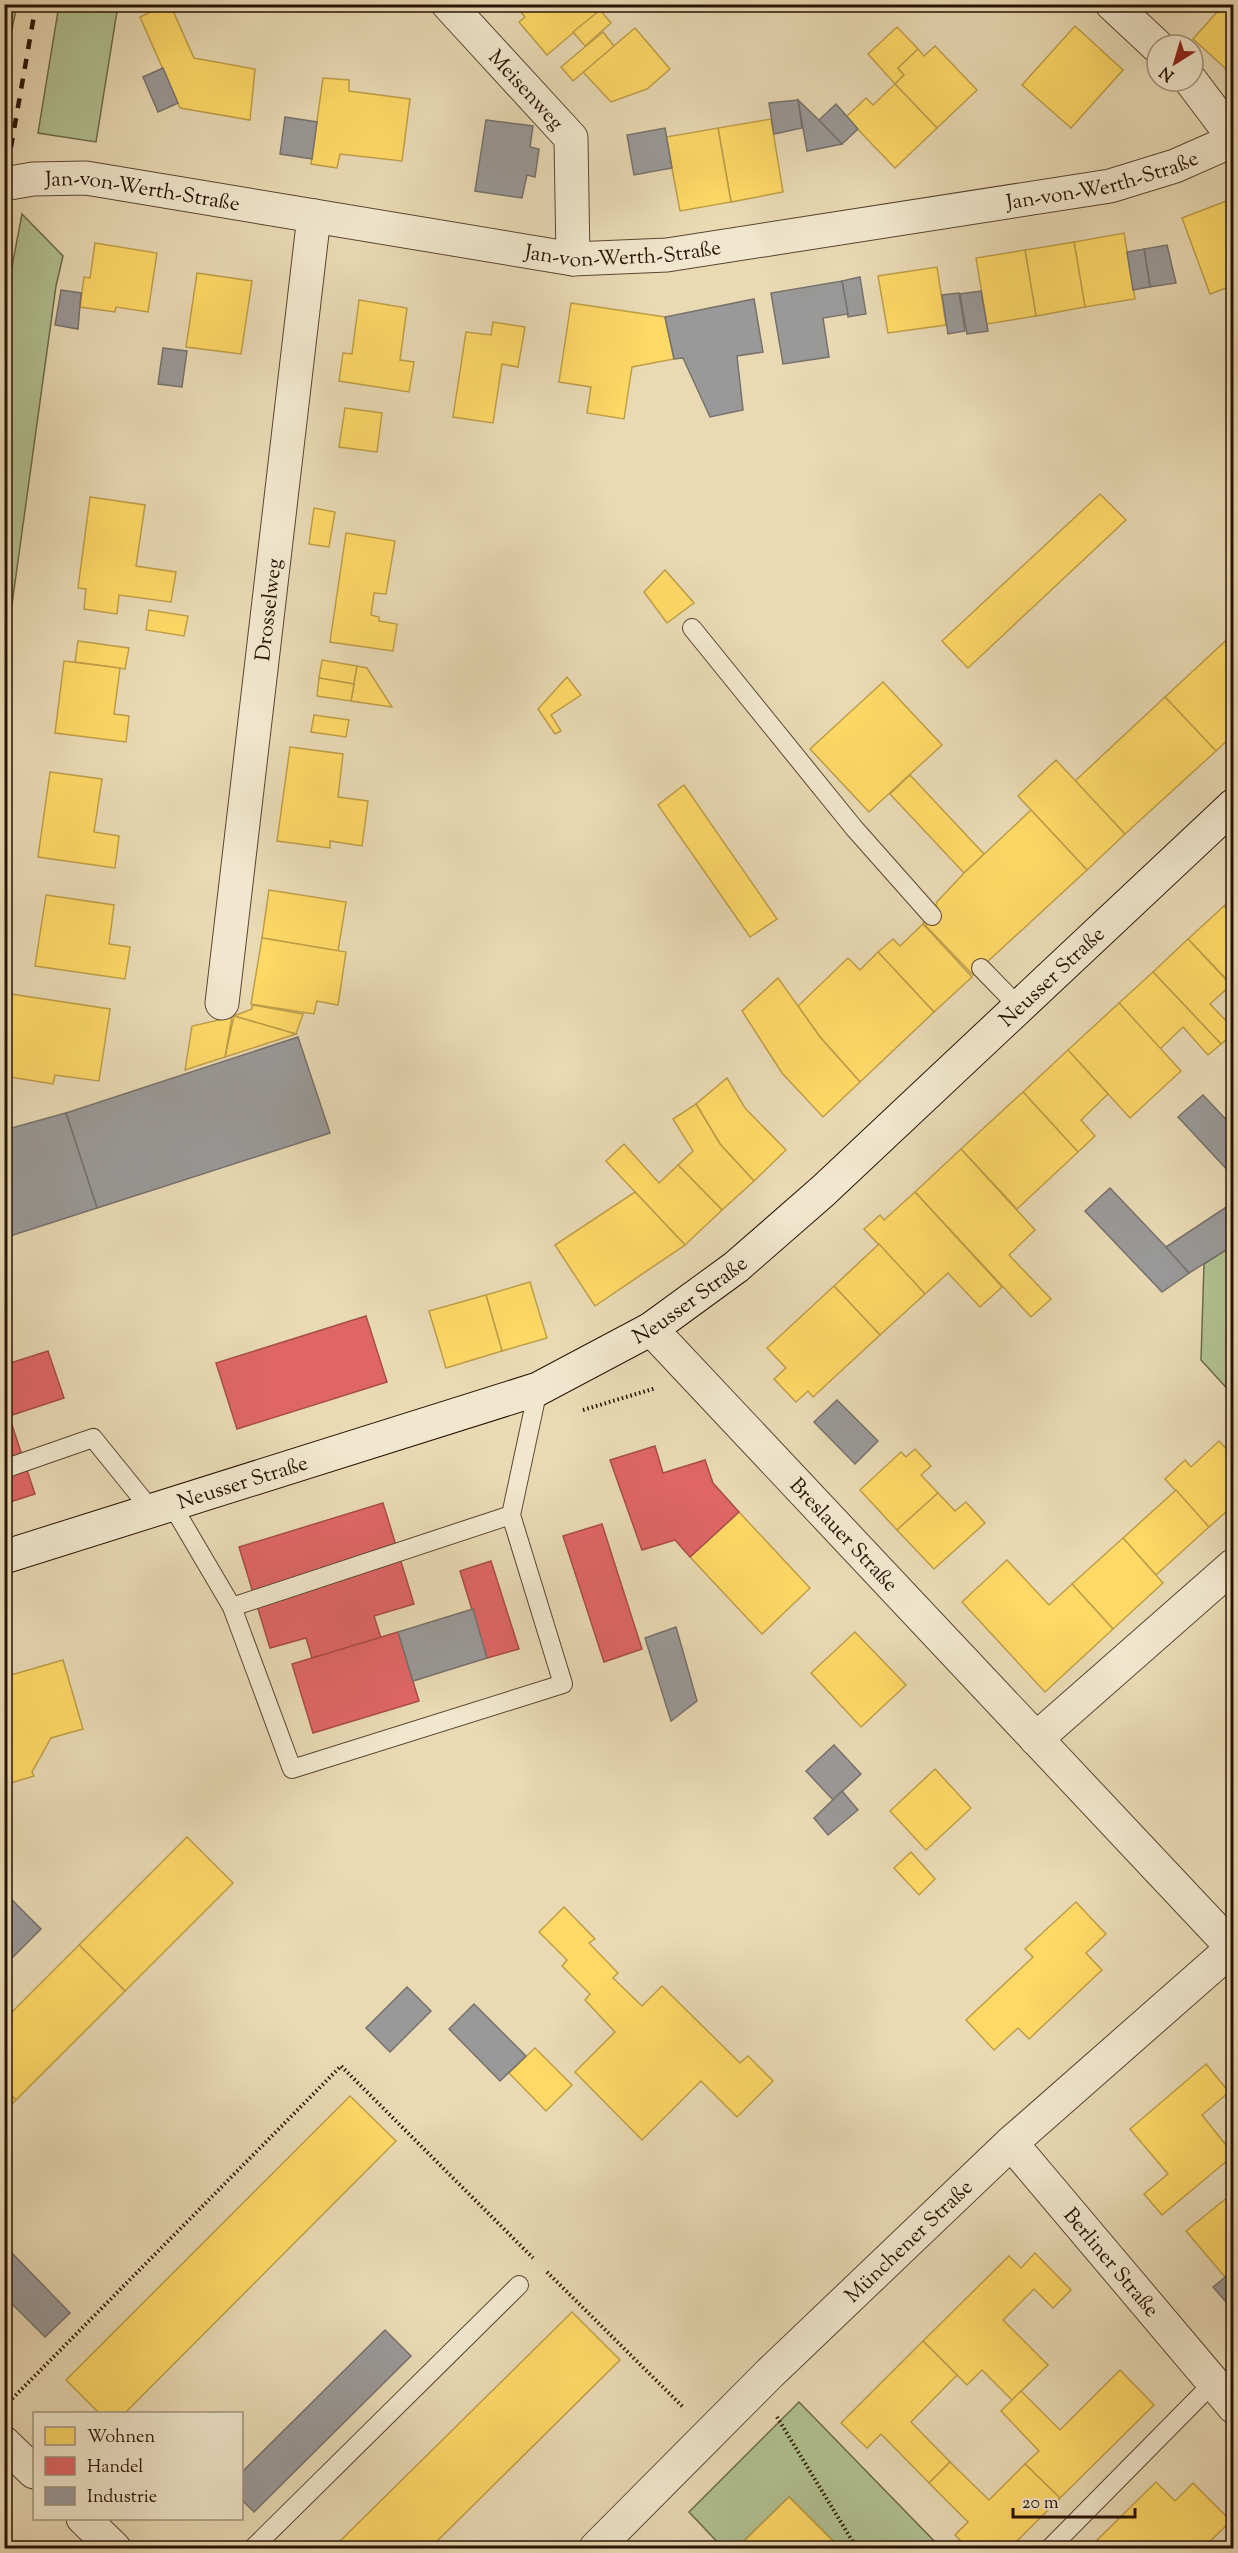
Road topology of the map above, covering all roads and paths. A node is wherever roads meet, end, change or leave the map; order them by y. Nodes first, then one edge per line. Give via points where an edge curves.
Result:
1 (448, 4) edge
2 (1113, 4) edge
3 (1145, 35) edge
4 (1200, 93) edge
5 (1233, 139) edge
6 (4, 184) edge
7 (314, 216) junction
8 (573, 259) junction
9 (692, 628) dead end
10 (1233, 805) edge
11 (932, 916) dead end
12 (981, 968) dead end
13 (222, 1003) dead end
14 (1018, 1006) junction
15 (651, 1329) junction
16 (538, 1389) junction
17 (4, 1468) edge
18 (162, 1508) junction
19 (511, 1515) junction
20 (4, 1557) edge
21 (1233, 1565) edge
22 (232, 1607) junction
23 (1036, 1739) junction
24 (1233, 1948) edge
25 (1011, 2143) junction
26 (519, 2286) dead end
27 (758, 2386) junction
28 (1223, 2395) edge
29 (4, 2407) edge
30 (711, 2434) junction
31 (4, 2443) edge
32 (33, 2471) edge
33 (85, 2520) edge
34 (114, 2548) edge
35 (253, 2548) edge
36 (596, 2548) edge
37 (854, 2548) edge
38 (1050, 2548) edge

1 - 8 street, Meisenweg via 571,138
2 - 3 street
4 - 5 street
5 - 8 street, Jan-von-Werth-Straße via 1175,166 1110,186 667,255
6 - 7 street, Jan-von-Werth-Straße via 86,178
7 - 8 street, Jan-von-Werth-Straße
7 - 13 street, Drosselweg
9 - 11 lane via 854,828
10 - 14 street, Neusser Straße
12 - 14 lane
14 - 15 street, Neusser Straße via 823,1191 736,1267
15 - 16 street, Neusser Straße
15 - 23 street, Breslauer Straße
16 - 18 street, Neusser Straße
16 - 19 lane
17 - 18 lane via 93,1438
18 - 20 street, Neusser Straße
18 - 22 lane
19 - 22 lane
19 - 22 lane via 562,1684 292,1769
21 - 23 street
23 - 24 street, Breslauer Straße
24 - 25 street, Münchener Straße
25 - 27 street, Münchener Straße
25 - 28 street, Berliner Straße
26 - 35 lane
27 - 30 street, Münchener Straße
27 - 37 path
28 - 38 lane, Berliner Straße
29 - 30 path via 341,2066
30 - 36 street, Münchener Straße
31 - 32 street
33 - 34 street

